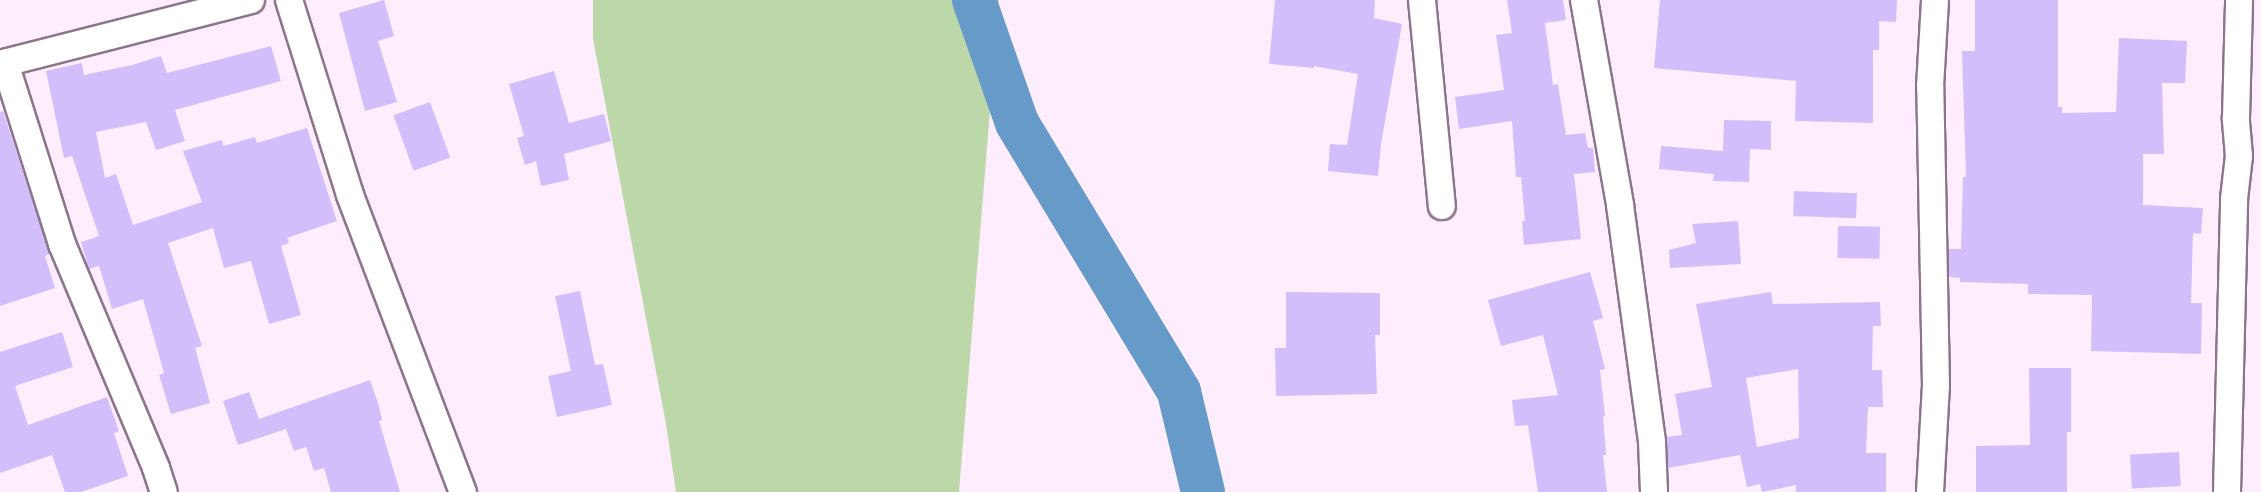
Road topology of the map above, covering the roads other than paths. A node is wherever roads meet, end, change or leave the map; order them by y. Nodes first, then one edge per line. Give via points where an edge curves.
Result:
1 (251, 0) edge
2 (289, 0) edge
3 (1422, 0) edge
4 (1584, 0) edge
5 (1935, 0) edge
6 (2239, 0) edge
7 (2, 64) edge
8 (1442, 206) dead end
9 (164, 492) edge
10 (463, 492) edge
11 (1654, 492) edge
12 (1930, 492) edge
13 (2227, 492) edge

1 - 7 street
2 - 10 street via 350,195
3 - 8 street
4 - 11 street via 1620,205 1652,442
5 - 12 street via 1930,87 1936,386
6 - 13 street
7 - 9 street via 62,244

